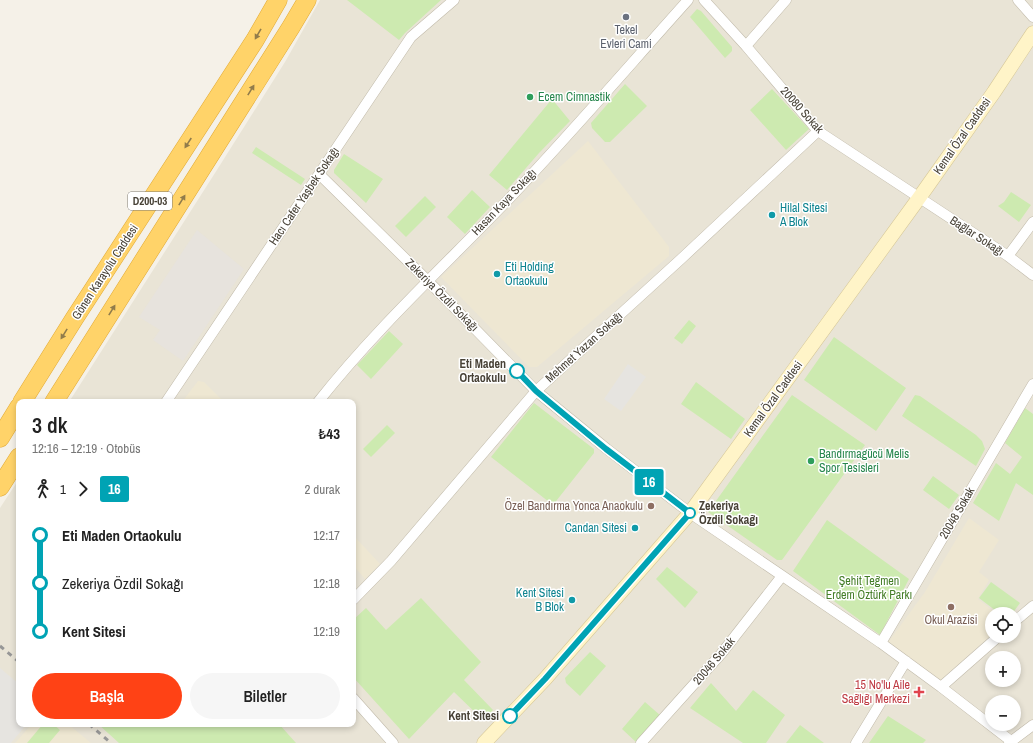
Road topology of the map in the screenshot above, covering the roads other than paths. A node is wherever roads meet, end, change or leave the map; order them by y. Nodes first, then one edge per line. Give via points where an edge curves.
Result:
1 (278, 0) edge
2 (306, 0) edge
3 (454, 0) edge
4 (688, 0) edge
5 (704, 0) edge
6 (786, 0) edge
7 (1018, 0) edge
8 (1033, 17) edge
9 (1033, 33) edge
10 (746, 46) junction
11 (818, 131) junction
12 (319, 174) junction
13 (919, 198) junction
14 (1033, 222) edge
15 (1008, 256) junction
16 (1033, 275) edge
17 (428, 281) junction
18 (1033, 384) edge
19 (536, 391) junction
20 (24, 399) edge
21 (56, 399) edge
22 (168, 399) edge
23 (320, 399) edge
24 (16, 412) edge
25 (0, 438) edge
26 (16, 462) edge
27 (0, 487) edge
28 (690, 513) junction
29 (782, 576) junction
30 (356, 597) edge
31 (1033, 606) edge
32 (1021, 616) edge
33 (881, 642) junction
34 (991, 643) edge
35 (906, 661) junction
36 (941, 687) junction
37 (356, 701) edge
38 (1033, 724) edge
39 (1010, 742) edge
40 (393, 743) edge
41 (484, 743) edge
42 (641, 743) edge
43 (856, 743) edge

1 -> 20 highway, Gönen Karayolu Caddesi / D200-03 via 255,40
21 -> 2 highway, D200-03
3 - 12 street, Hacı Cafer Yaşbek Sokağı via 411,37
4 - 17 street, Hasan Kaya Sokağı via 580,122
5 - 10 street, 20080 Sokak
6 - 10 street
7 - 8 street
9 - 13 main road, Kemal Özal Caddesi
10 - 11 street, 20080 Sokak
11 - 13 street, 20080 Sokak
11 - 19 street, Mehmet Yazan Sokağı
12 - 17 street, Zekeriya Özdil Sokağı
12 - 22 street, Hacı Cafer Yaşbek Sokağı
13 - 15 street, Bağlar Sokağı
13 - 28 main road, Kemal Özal Caddesi
14 - 15 street
15 - 16 street, Bağlar Sokağı
17 - 19 street, Zekeriya Özdil Sokağı
17 - 23 street, Hasan Kaya Sokağı via 346,367
18 - 33 street, 20048 Sokak
19 - 28 street, Zekeriya Özdil Sokağı
19 - 30 street, Mehmet Yazan Sokağı via 391,561
24 - 25 highway
26 - 27 highway
28 - 29 street, Zekeriya Özdil Sokağı
28 - 41 main road, Kemal Özal Caddesi via 545,679
29 - 33 street, Zekeriya Özdil Sokağı
29 - 42 street, 20046 Sokak via 721,654
31 - 32 street
33 - 35 street, Zekeriya Özdil Sokağı
34 - 36 street
35 - 36 street, Zekeriya Özdil Sokağı
35 - 43 street
36 - 39 street, Zekeriya Özdil Sokağı
37 - 40 street
38 - 39 street

